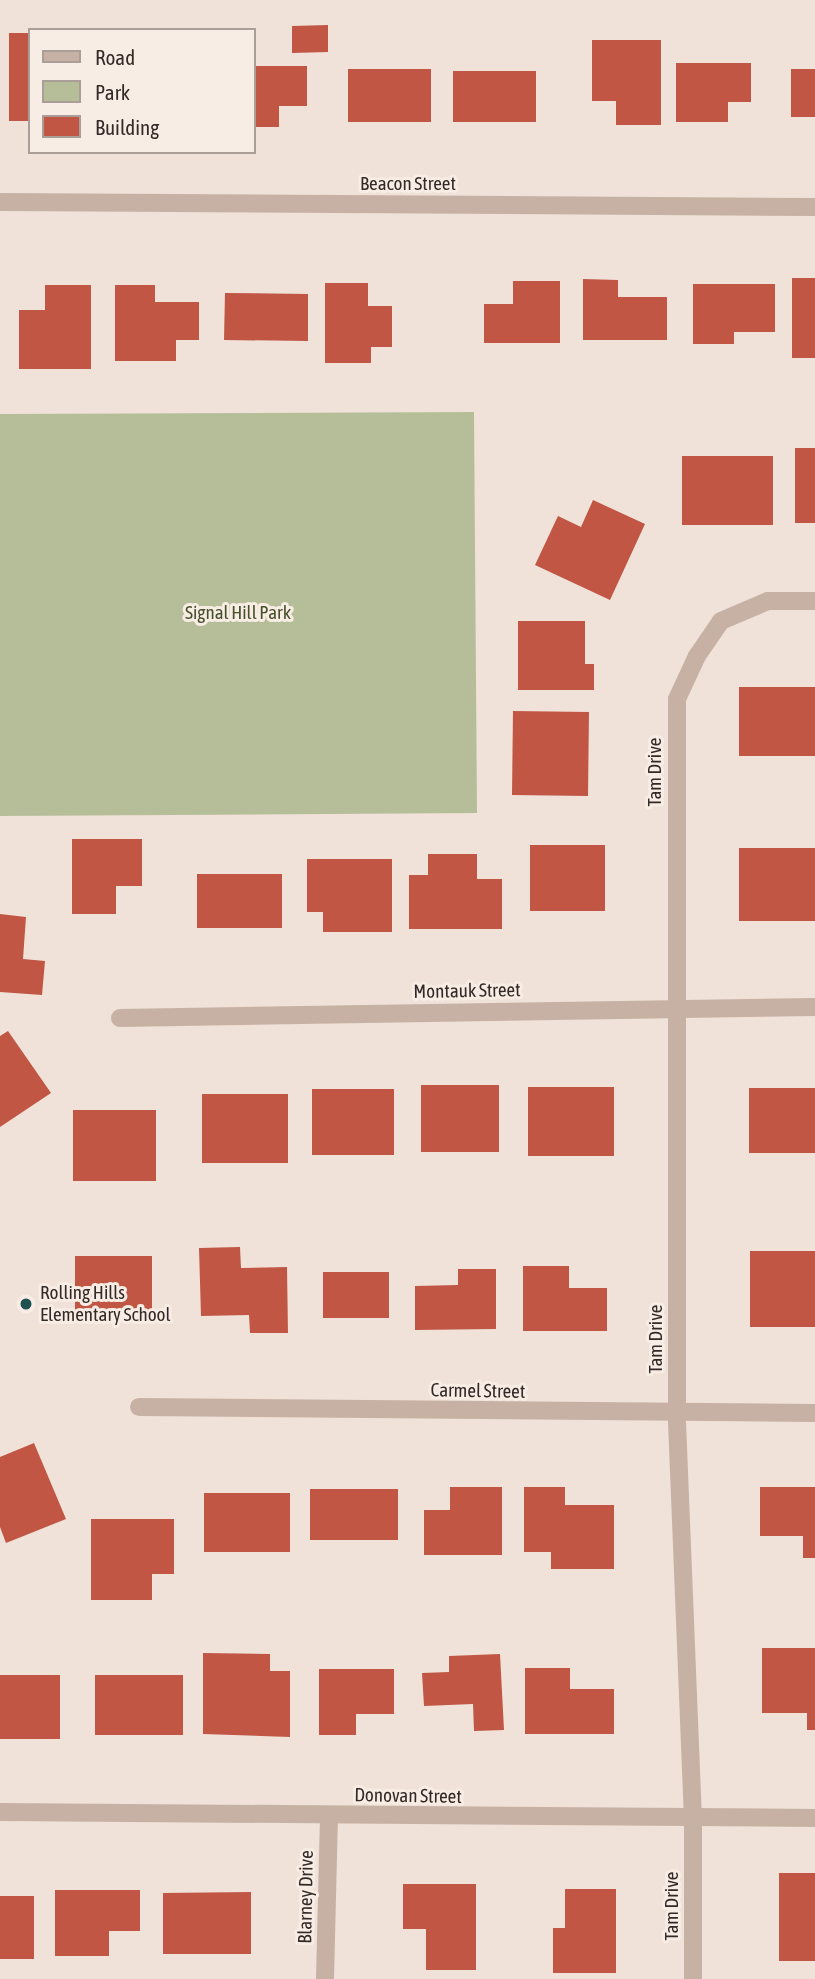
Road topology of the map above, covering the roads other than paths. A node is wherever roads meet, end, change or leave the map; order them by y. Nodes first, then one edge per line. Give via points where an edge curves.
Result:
1 (0, 202) edge
2 (815, 207) edge
3 (815, 601) edge
4 (815, 1007) edge
5 (675, 1008) junction
6 (120, 1018) dead end
7 (139, 1407) dead end
8 (815, 1413) edge
9 (677, 1415) junction
10 (0, 1812) edge
11 (329, 1816) junction
12 (815, 1818) edge
13 (693, 1820) junction
14 (326, 1979) edge
15 (692, 1979) edge

1 - 2 street, Beacon Street
3 - 5 street, Tam Drive via 768,601 720,621 696,656 677,699
4 - 5 street, Montauk Street
5 - 6 street, Montauk Street
5 - 9 street, Tam Drive
7 - 9 street, Carmel Street
8 - 9 street, Carmel Street
9 - 13 street, Tam Drive
10 - 11 street, Donovan Street
11 - 13 street, Donovan Street
11 - 14 street, Blarney Drive
12 - 13 street, Donovan Street
13 - 15 street, Tam Drive

